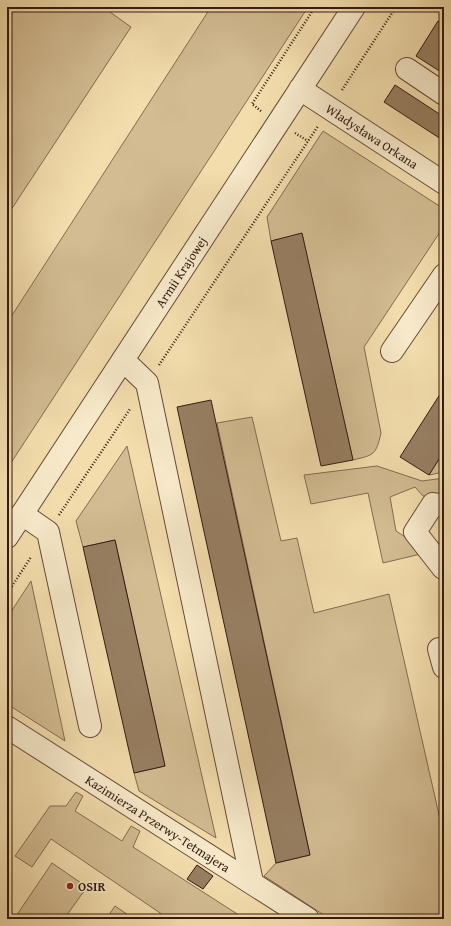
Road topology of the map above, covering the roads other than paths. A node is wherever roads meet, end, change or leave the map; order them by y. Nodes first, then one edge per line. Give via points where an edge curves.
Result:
1 (354, 7) edge
2 (407, 69) dead end
3 (300, 89) junction
4 (444, 94) edge
5 (444, 183) edge
6 (444, 275) edge
7 (392, 351) dead end
8 (123, 360) junction
9 (444, 506) edge
10 (22, 514) junction
11 (7, 537) edge
12 (444, 566) edge
13 (90, 726) dead end
14 (7, 727) edge
15 (252, 882) junction
16 (308, 919) edge

1 - 3 street, Armii Krajowej
2 - 4 street
3 - 5 street, Władysława Orkana
3 - 8 street, Armii Krajowej
6 - 7 street
8 - 10 street, Armii Krajowej
8 - 15 street via 147,384
9 - 12 street via 433,504 415,532 443,568
10 - 11 street, Armii Krajowej
10 - 13 street via 48,532
14 - 15 street, Kazimierza Przerwy-Tetmajera
15 - 16 street, Kazimierza Przerwy-Tetmajera

